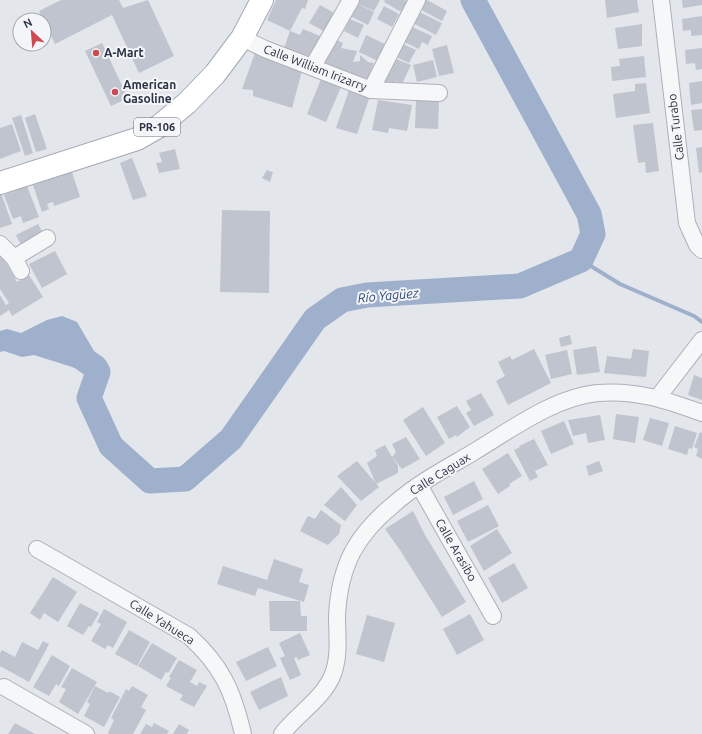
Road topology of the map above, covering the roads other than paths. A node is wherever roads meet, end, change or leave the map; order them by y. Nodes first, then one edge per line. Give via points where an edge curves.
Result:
1 (262, 0) edge
2 (351, 0) edge
3 (417, 0) edge
4 (661, 0) edge
5 (242, 38) junction
6 (313, 66) junction
7 (371, 90) junction
8 (439, 93) dead end
9 (0, 183) edge
10 (48, 238) dead end
11 (0, 244) edge
12 (702, 250) edge
13 (700, 342) edge
14 (658, 397) junction
15 (702, 413) edge
16 (419, 485) junction
17 (37, 550) dead end
18 (493, 616) dead end
19 (4, 687) dead end
20 (86, 734) edge
21 (243, 734) edge
22 (282, 734) edge

1 - 5 main road, PR-106
2 - 6 street
3 - 7 street
4 - 12 street, Calle Turabo via 687,223
5 - 6 street, Calle William Irizarry
5 - 9 main road, PR-106 via 187,103 153,130 136,140
6 - 7 street, Calle William Irizarry
7 - 8 street, Calle William Irizarry
10 - 11 street via 17,264
13 - 14 street
14 - 15 street, Calle Caguax
14 - 16 street, Calle Caguax via 621,392 577,397 551,407
16 - 18 street, Calle Arasibo
16 - 22 street, Calle Caguax via 376,520 352,552 339,594 333,675 325,688
17 - 21 street, Calle Yahueca via 189,636 206,650 221,670 231,690
19 - 20 street

